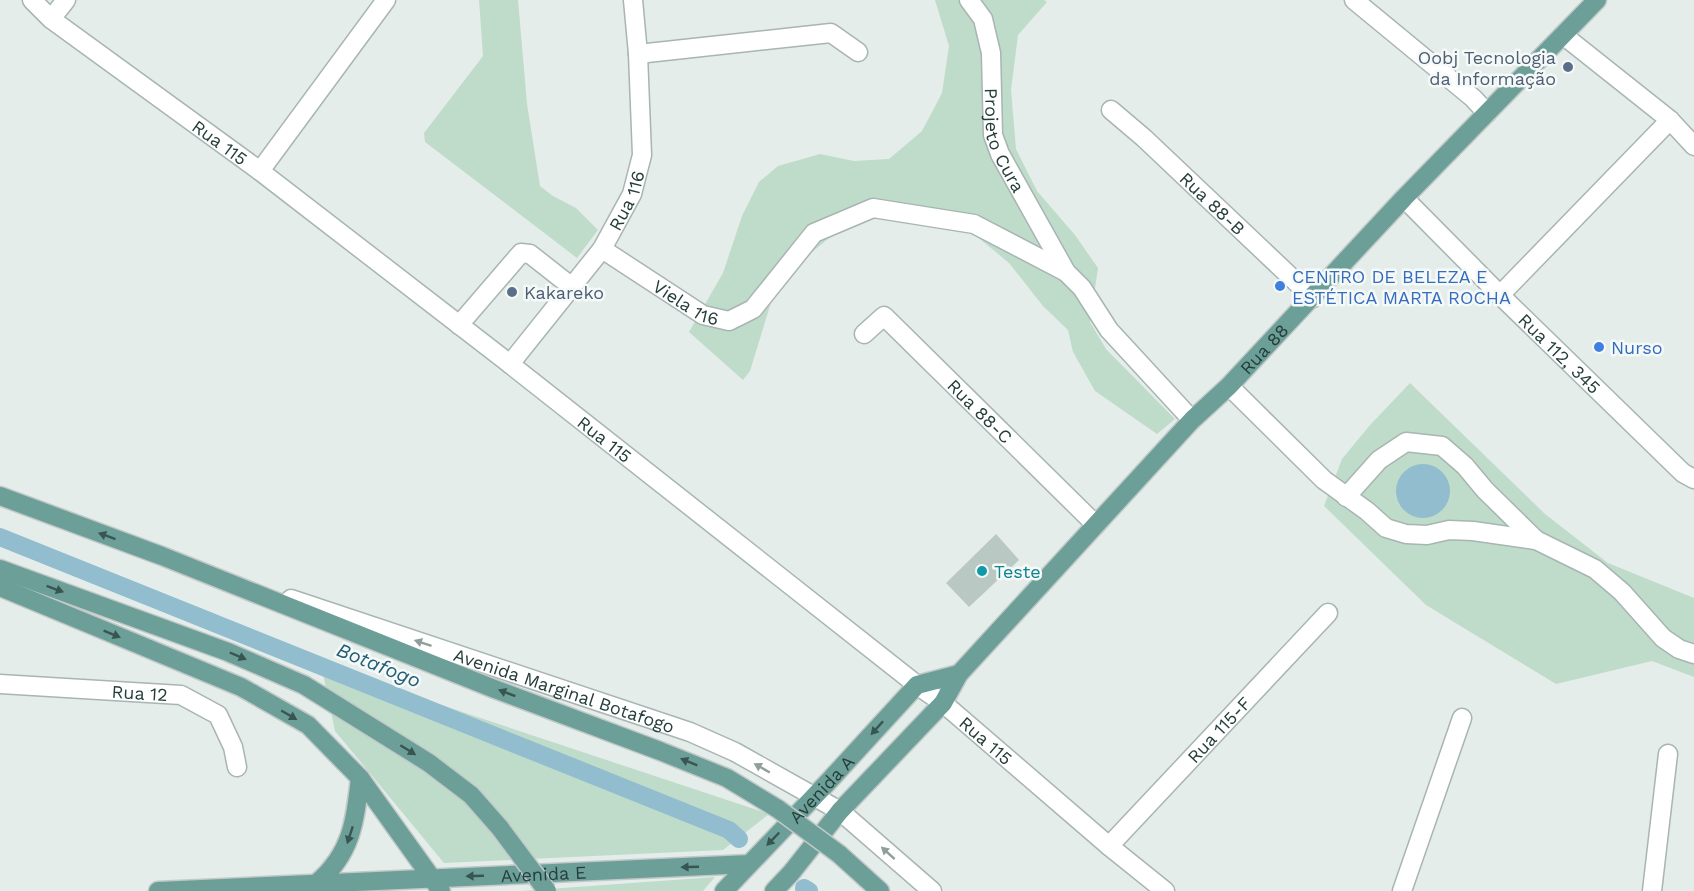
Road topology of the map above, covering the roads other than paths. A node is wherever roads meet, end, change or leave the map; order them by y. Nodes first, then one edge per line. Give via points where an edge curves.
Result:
1 (32, 0) edge
2 (66, 0) edge
3 (386, 0) edge
4 (633, 0) edge
5 (969, 0) edge
6 (1354, 0) edge
7 (1597, 0) edge
8 (51, 19) junction
9 (1563, 35) junction
10 (858, 52) dead end
11 (638, 54) junction
12 (1111, 110) dead end
13 (1487, 113) junction
14 (1670, 120) junction
15 (1694, 146) edge
16 (260, 171) junction
17 (1404, 198) junction
18 (814, 233) joint
19 (602, 249) junction
20 (1066, 272) junction
21 (572, 287) junction
22 (1500, 296) junction
23 (1312, 298) junction
24 (459, 325) junction
25 (864, 334) dead end
26 (510, 364) junction
27 (1229, 386) junction
28 (1192, 420) junction
29 (1694, 479) edge
30 (0, 496) edge
31 (1346, 497) junction
32 (1096, 525) junction
33 (1536, 540) junction
34 (162, 556) junction
35 (0, 569) edge
36 (0, 586) edge
37 (1328, 613) dead end
38 (1694, 654) edge
39 (959, 674) junction
40 (0, 684) edge
41 (917, 685) junction
42 (943, 703) junction
43 (1462, 718) dead end
44 (1668, 754) dead end
45 (237, 767) dead end
46 (360, 778) junction
47 (814, 797) junction
48 (840, 811) junction
49 (1109, 846) junction
50 (749, 864) junction
51 (317, 883) junction
52 (436, 884) edge
53 (158, 891) edge
54 (548, 891) edge
55 (724, 891) edge
56 (774, 891) edge
57 (880, 891) edge
58 (932, 891) edge
59 (1165, 891) edge
60 (1402, 891) edge
61 (1652, 891) edge

1 - 8 street, Rua 115
2 - 8 street
3 - 16 street
4 - 11 street, Rua 116
5 - 20 street, Projeto Cura via 983,19 991,53 993,135
6 - 13 street
7 - 9 main road, Rua 88
8 - 16 street, Rua 115
9 - 13 main road, Rua 88
9 - 14 street
10 - 11 street via 831,33
11 - 19 street, Rua 116 via 642,155 632,194
12 - 23 street, Rua 88-B
13 - 17 main road, Rua 88
14 - 15 street
14 - 22 street
16 - 24 street, Rua 115
17 - 22 street, Rua 112, 345
17 - 23 main road, Rua 88
18 - 19 street, Viela 116 via 753,309 729,321 704,315
18 - 20 street, Projeto Cura via 873,208 974,224
19 - 21 street, Rua 116
20 - 28 street, Projeto Cura via 1082,288 1109,330
21 - 24 street via 525,252
21 - 26 street, Rua 116
22 - 29 street, Rua 112, 345 via 1683,473
23 - 27 main road, Rua 88
24 - 26 street, Rua 115
25 - 32 street, Rua 88-C via 884,316
26 - 41 street, Rua 115
27 - 28 main road, Rua 88
27 - 31 street
28 - 32 main road, Rua 88
34 -> 30 main road, Avenida Marginal Botafogo
31 - 33 street via 1386,528 1406,534 1473,531
31 - 33 street via 1378,460 1406,442 1442,446
32 - 39 main road, Rua 88
33 - 38 street via 1595,569 1622,592 1663,638
47 -> 34 street, Avenida Marginal Botafogo via 735,752 690,732
57 -> 34 main road, Avenida Marginal Botafogo, bridge via 839,854 727,778
35 -> 54 main road, bridge via 228,652 304,685 429,763 471,795
36 -> 46 main road via 241,687 308,726
37 - 49 street, Rua 115-F
39 - 41 main road
39 - 42 main road, Rua 88
40 - 45 street, Rua 12 via 181,695 218,716
41 - 42 street, Rua 115
41 -> 47 main road, Avenida A
42 - 48 main road, Avenida A
42 - 49 street, Rua 115
43 - 60 street
44 - 61 street
46 -> 51 main road via 348,843 332,871
46 - 52 main road
47 - 48 street, Avenida Marginal Botafogo
47 -> 50 main road, Avenida A
48 - 56 main road, Avenida A
58 -> 48 street, Avenida Marginal Botafogo
49 - 59 street, Rua 115
50 -> 52 main road, Avenida E
50 - 55 main road, Avenida A
51 - 52 main road, Avenida E
51 - 53 main road, Avenida E

